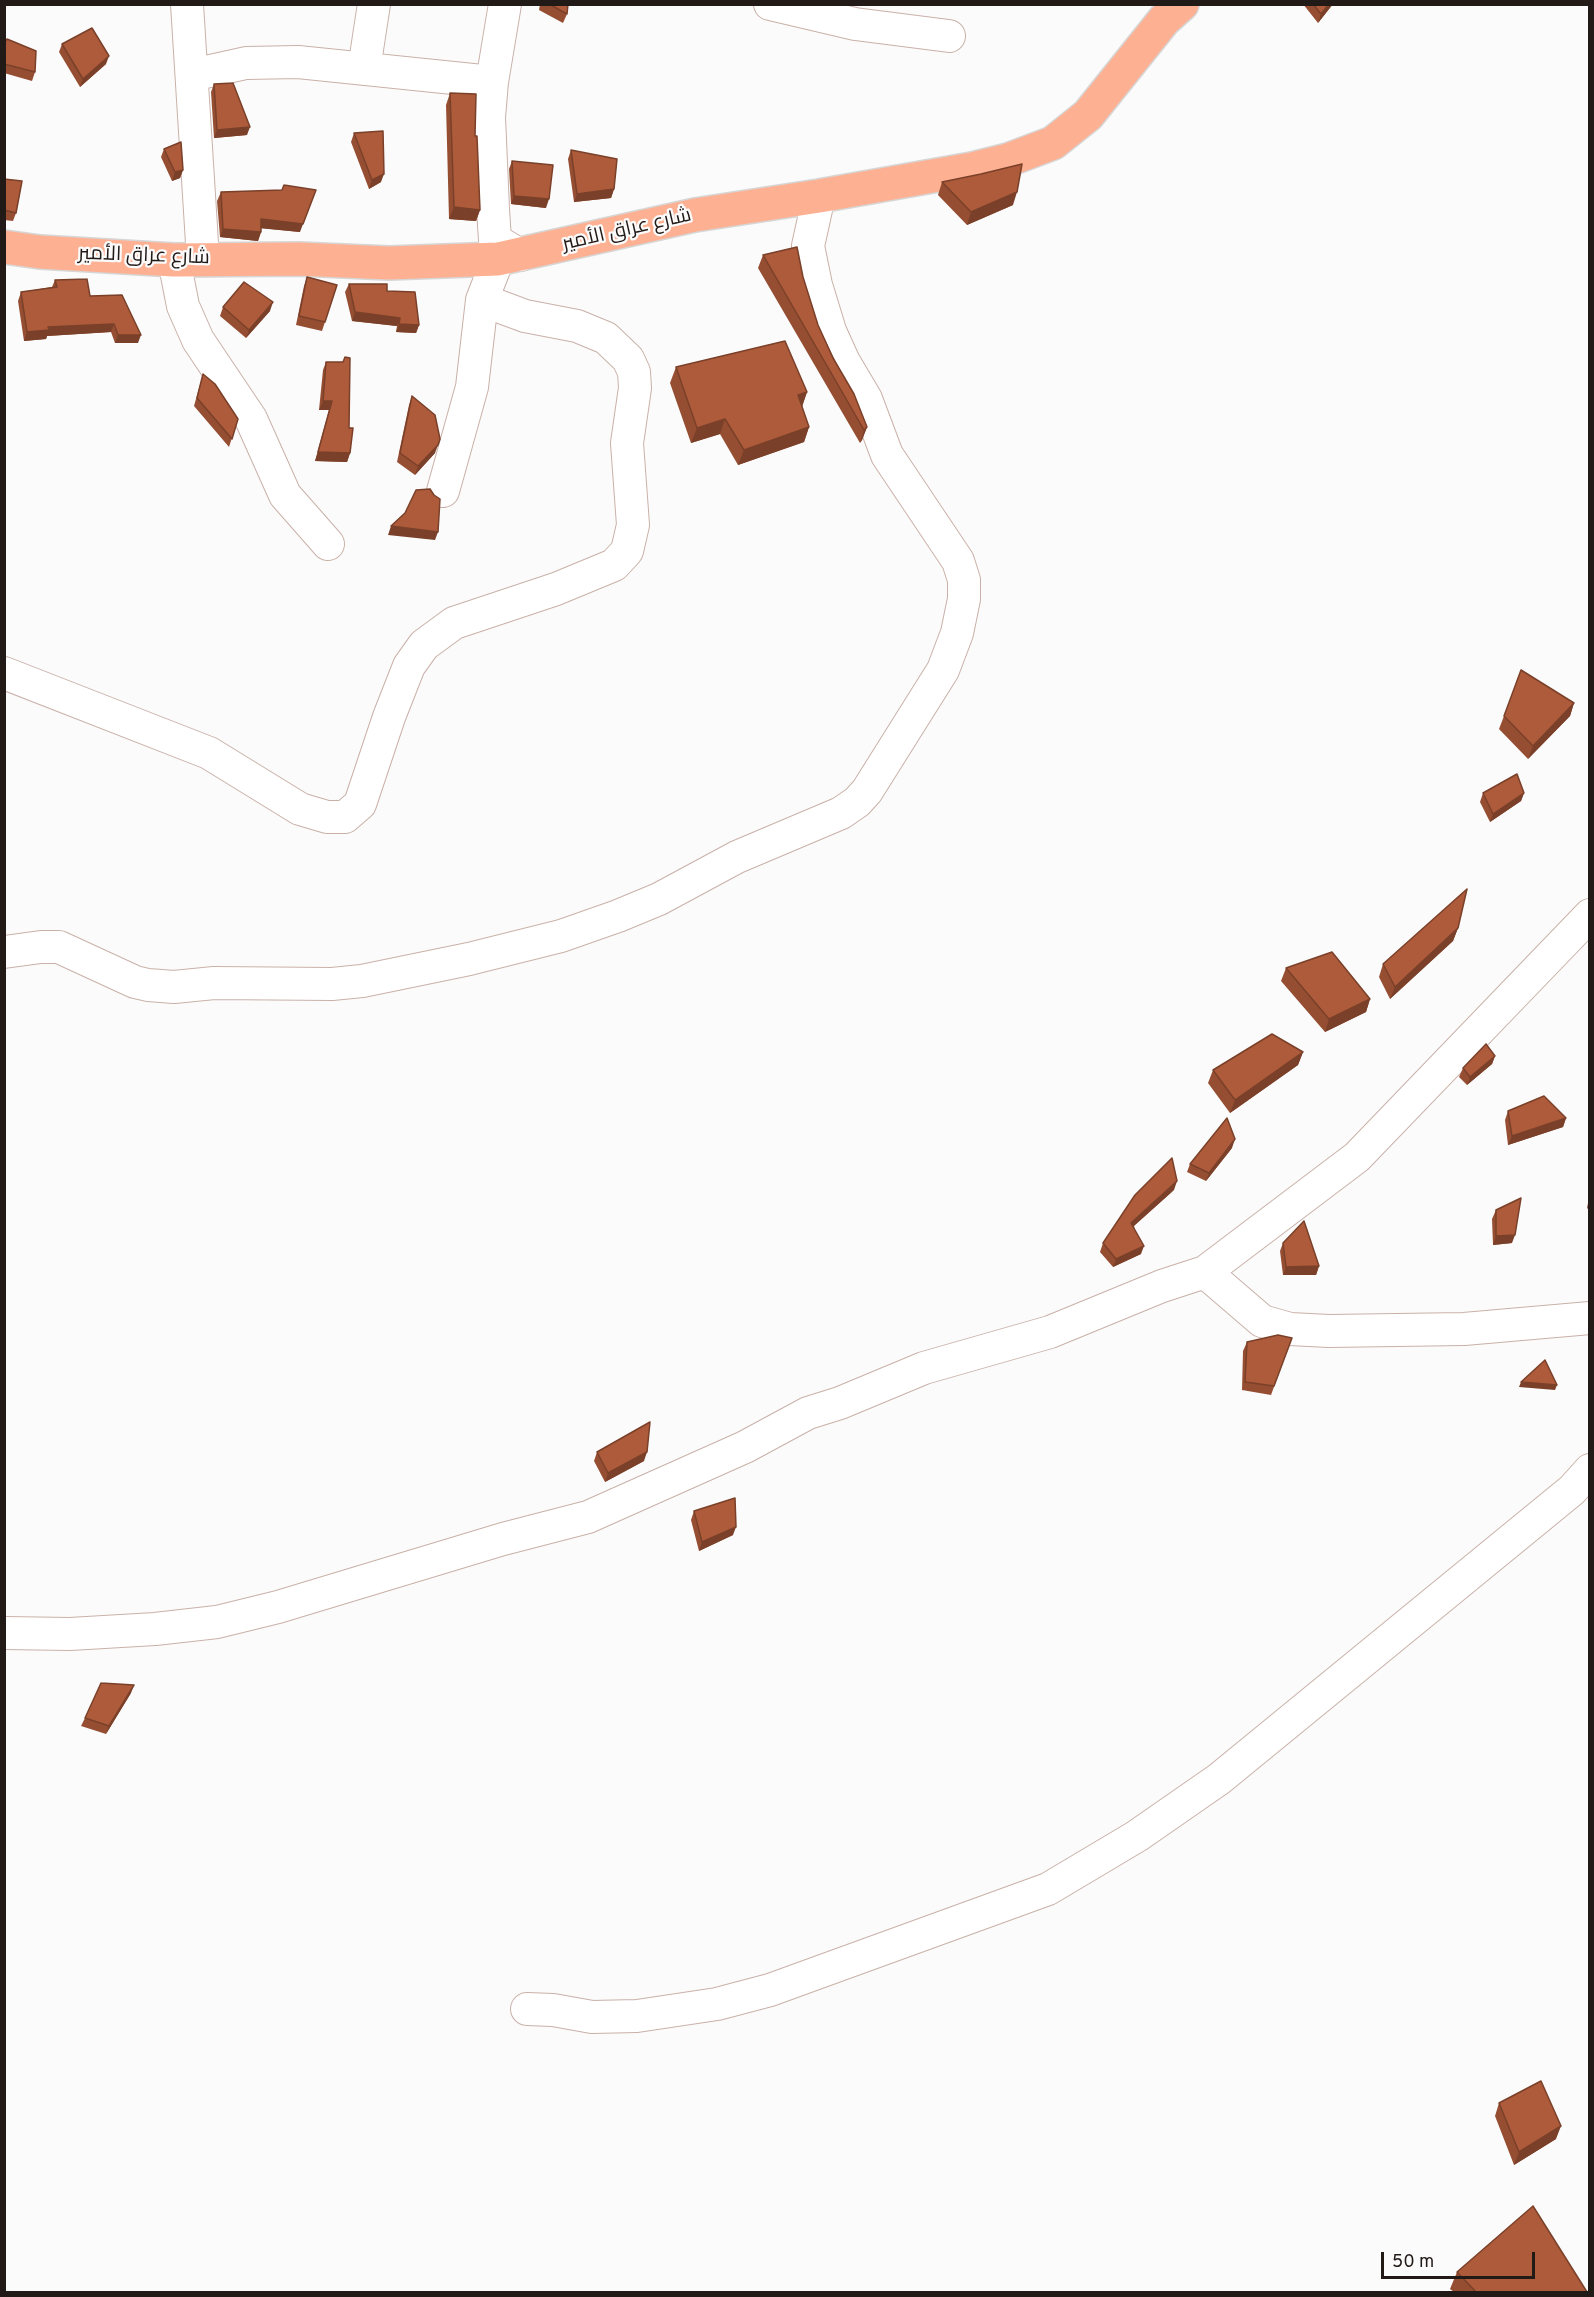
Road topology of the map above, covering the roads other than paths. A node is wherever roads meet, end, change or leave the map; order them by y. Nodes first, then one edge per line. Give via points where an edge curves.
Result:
1 (187, 4) edge
2 (374, 4) edge
3 (505, 4) edge
4 (770, 4) edge
5 (1182, 4) edge
6 (949, 36) dead end
7 (364, 69) junction
8 (192, 75) junction
9 (492, 82) junction
10 (819, 196) junction
11 (4, 247) edge
12 (509, 257) junction
13 (189, 260) junction
14 (482, 300) junction
15 (443, 491) dead end
16 (328, 544) dead end
17 (4, 673) edge
18 (1590, 915) edge
19 (4, 952) edge
20 (1205, 1272) junction
21 (1590, 1318) edge
22 (1590, 1470) edge
23 (4, 1633) edge
24 (527, 2009) dead end

1 - 8 street
2 - 7 street
3 - 9 street
4 - 6 street via 855,24
5 - 10 main road, شارع عراق الأمير via 1164,20 1088,115 1053,143 972,169
7 - 8 street via 268,61
7 - 9 street
8 - 13 street
9 - 12 street via 490,159 495,240
10 - 12 main road, شارع عراق الأمير via 695,215
10 - 19 street via 808,246 830,331 866,399 887,454 958,561 964,580 957,633 943,670 857,802 842,813 737,857 618,916 561,936 362,981 148,985 59,947
11 - 13 main road, شارع عراق الأمير
12 - 13 main road, شارع عراق الأمير via 390,263
12 - 14 street
13 - 16 street via 183,306 194,332 251,419 285,495
14 - 15 street via 472,387
14 - 17 street via 525,316 578,326 606,338 628,359 634,372 634,388 627,443 633,525 627,551 614,566 454,622 424,645 409,666 360,804 345,817 327,817 300,809 209,753
18 - 20 street via 1357,1157
20 - 21 street via 1262,1321 1290,1329 1464,1329
20 - 23 street via 1050,1332 924,1368 808,1413 745,1447 588,1517 217,1622 70,1634
22 - 24 street via 1572,1490 1219,1779 1137,1836 1048,1889 770,1990 717,2004 637,2016 592,2017

